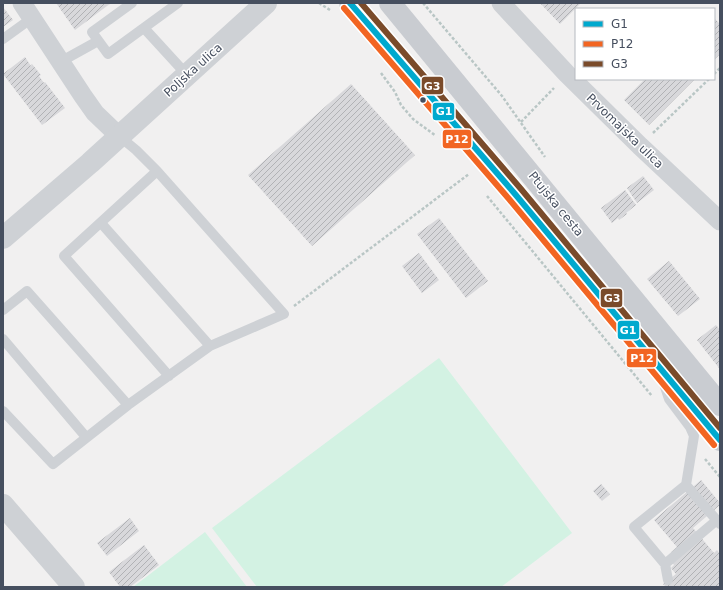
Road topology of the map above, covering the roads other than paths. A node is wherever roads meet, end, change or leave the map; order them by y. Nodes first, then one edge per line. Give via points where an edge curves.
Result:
1 (22, 3) edge
2 (132, 3) edge
3 (178, 3) edge
4 (266, 3) edge
5 (390, 3) edge
6 (501, 3) edge
7 (341, 8) edge
8 (32, 18) junction
9 (144, 28) junction
10 (3, 39) edge
11 (98, 41) junction
12 (60, 62) junction
13 (187, 75) junction
14 (119, 136) junction
15 (157, 171) junction
16 (720, 220) edge
17 (101, 223) junction
18 (3, 238) edge
19 (3, 310) edge
20 (3, 339) edge
21 (210, 346) junction
22 (658, 366) junction
23 (168, 376) junction
24 (128, 405) junction
25 (720, 406) edge
26 (3, 411) edge
27 (86, 437) junction
28 (720, 440) edge
29 (686, 485) junction
30 (3, 506) edge
31 (718, 522) edge
32 (665, 564) junction
33 (668, 580) dead end
34 (74, 587) edge

1 - 8 street
2 - 11 lane via 92,32
3 - 9 lane
4 - 13 street, Poljska ulica
5 - 25 main road, Ptujska cesta
6 - 16 street, Prvomajska ulica via 567,74
7 - 22 main road, Ptujska cesta via 510,188
8 - 10 lane
8 - 12 street
9 - 11 lane via 108,54
9 - 13 lane
11 - 12 lane
12 - 14 street via 95,113
13 - 14 street, Poljska ulica
14 - 15 lane
14 - 18 street, Poljska ulica
15 - 17 lane
15 - 21 lane via 284,314
17 - 21 lane
17 - 23 lane via 64,256
19 - 24 lane via 27,291
20 - 27 lane
21 - 23 lane
22 - 28 main road, Ptujska cesta
22 - 29 lane via 669,399 694,436
23 - 24 lane
24 - 27 lane
26 - 27 lane via 53,464
29 - 31 lane
29 - 32 lane via 634,527
30 - 34 street
31 - 32 lane
32 - 33 lane

